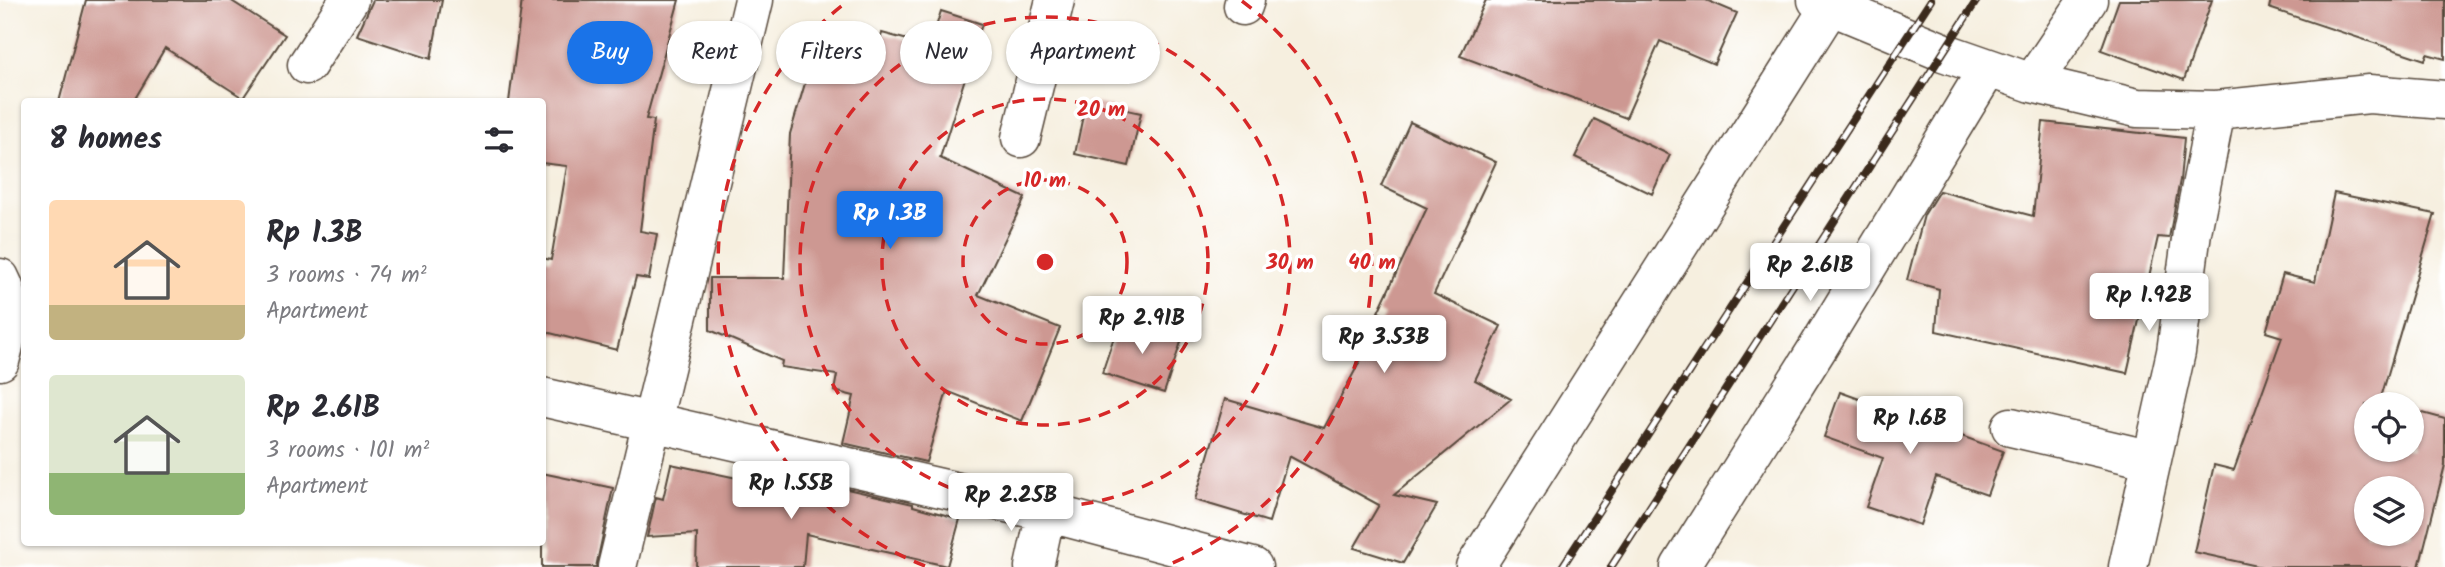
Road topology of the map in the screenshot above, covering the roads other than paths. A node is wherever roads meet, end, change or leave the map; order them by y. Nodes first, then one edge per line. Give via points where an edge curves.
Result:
1 (349, 0) edge
2 (754, 0) edge
3 (1055, 0) edge
4 (2088, 0) edge
5 (1826, 2) edge
6 (307, 65) dead end
7 (1988, 68) junction
8 (2032, 83) junction
9 (2445, 100) edge
10 (2216, 110) junction
11 (1021, 138) dead end
12 (10, 286) edge
13 (0, 360) edge
14 (546, 398) edge
15 (653, 422) junction
16 (2011, 426) dead end
17 (2152, 460) junction
18 (1046, 512) junction
19 (617, 567) edge
20 (1034, 567) edge
21 (1253, 567) edge
22 (1475, 567) edge
23 (1679, 567) edge
24 (2128, 567) edge

1 - 6 street
2 - 15 street
3 - 11 street
4 - 8 street
5 - 7 street
5 - 22 street
7 - 8 street
7 - 23 street
8 - 10 street via 2137,108
9 - 10 street via 2369,94
10 - 17 street via 2192,232 2176,352
12 - 13 street
14 - 15 street
15 - 18 street
15 - 19 street
16 - 17 street
17 - 24 street
18 - 20 street
18 - 21 street

